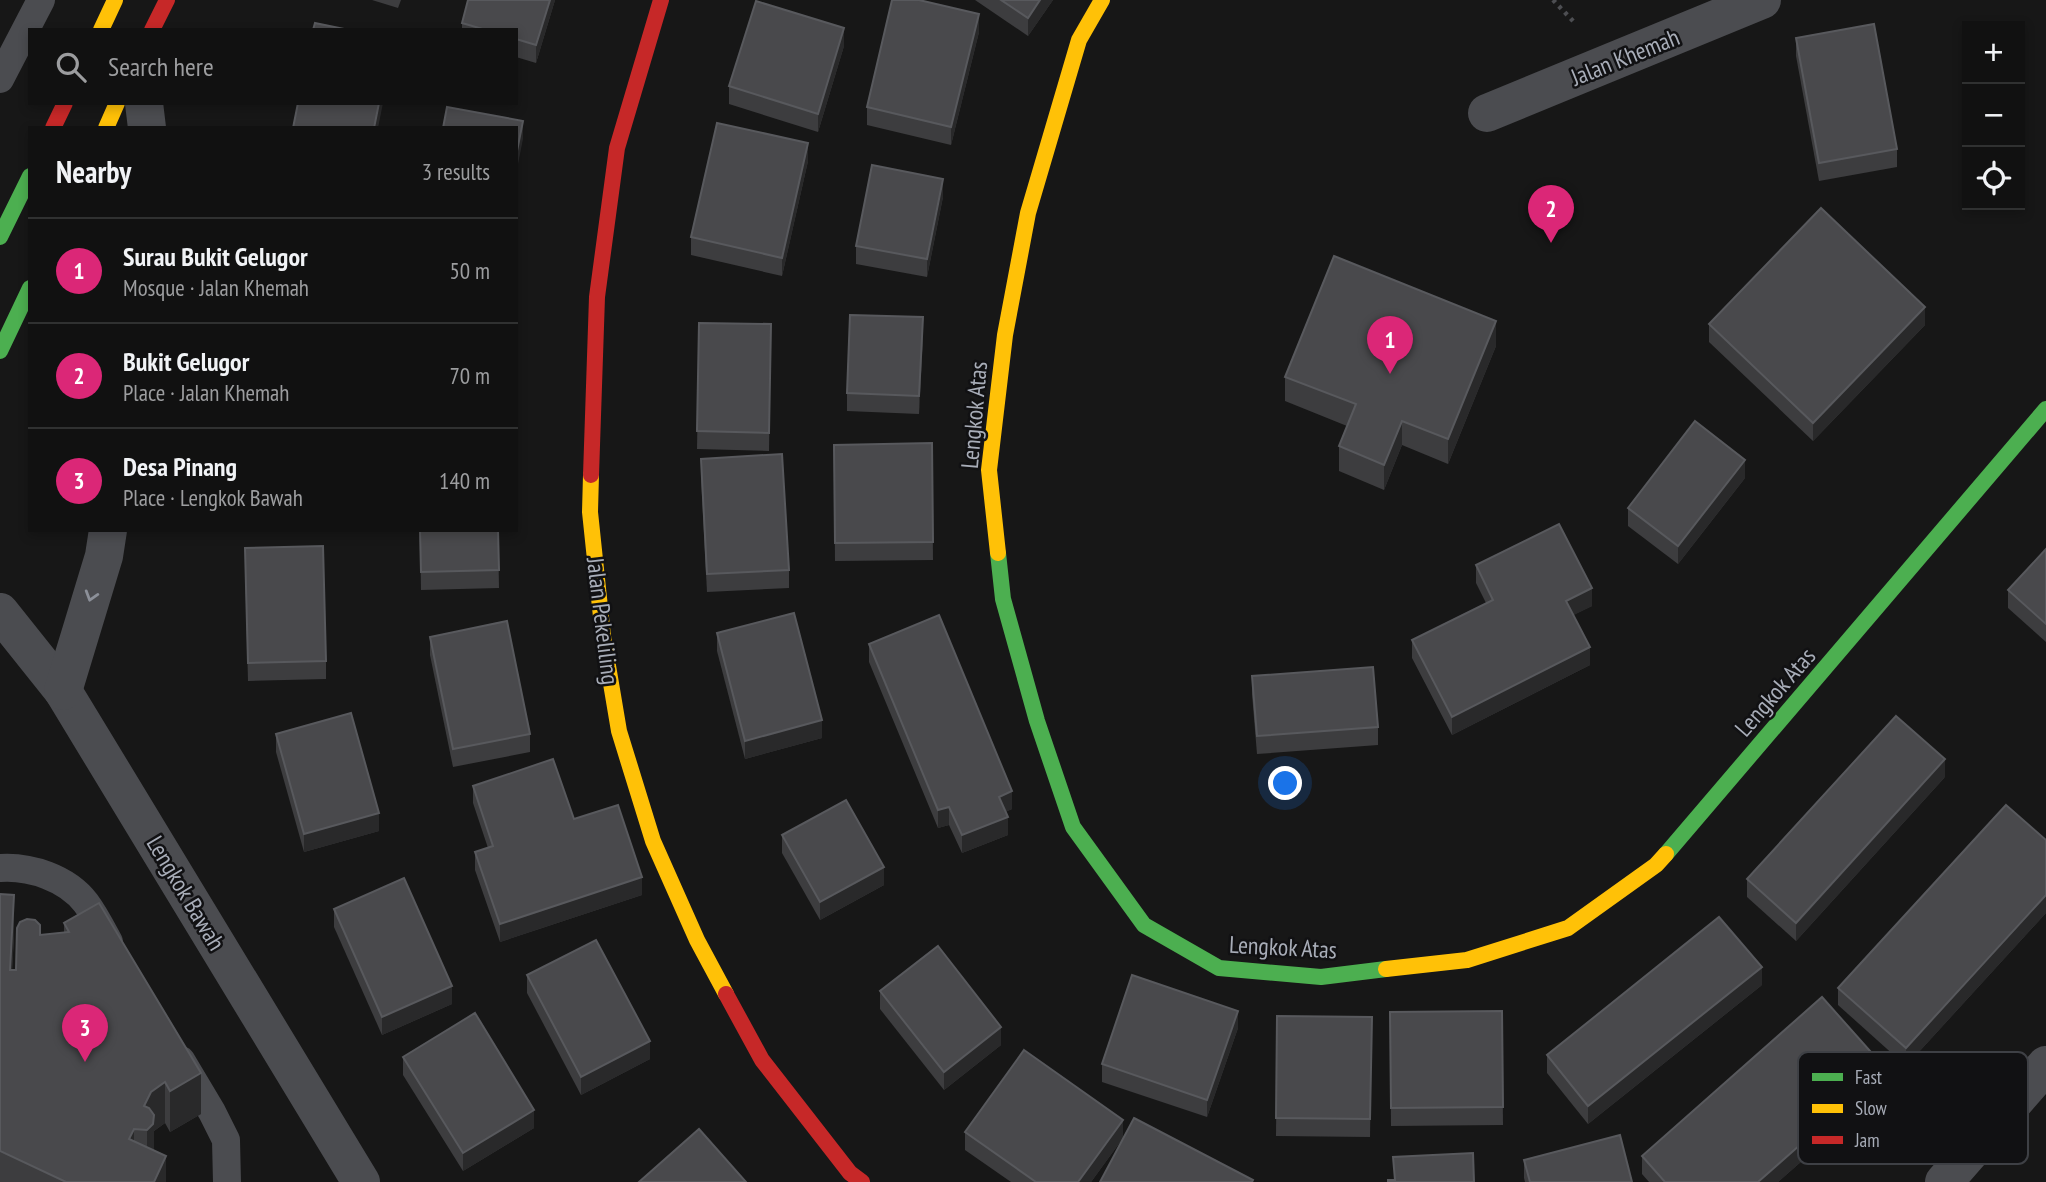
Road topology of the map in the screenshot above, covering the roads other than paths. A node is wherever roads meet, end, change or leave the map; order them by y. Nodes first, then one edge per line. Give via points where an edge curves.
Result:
1 (41, 0) edge
2 (115, 0) edge
3 (167, 0) edge
4 (661, 0) edge
5 (1102, 0) edge
6 (1762, 0) edge
7 (101, 28) edge
8 (153, 28) edge
9 (0, 79) edge
10 (64, 105) edge
11 (116, 105) edge
12 (144, 105) edge
13 (1487, 113) dead end
14 (54, 126) edge
15 (107, 126) edge
16 (147, 126) edge
17 (28, 180) edge
18 (0, 237) edge
19 (28, 292) edge
20 (0, 351) edge
21 (2043, 420) edge
22 (108, 532) edge
23 (0, 612) edge
24 (62, 691) junction
25 (0, 868) edge
26 (120, 960) edge
27 (170, 1042) edge
28 (2046, 1065) edge
29 (2028, 1086) edge
30 (1960, 1164) edge
31 (227, 1182) edge
32 (362, 1182) edge
33 (862, 1182) edge
34 (1944, 1182) edge

1 - 9 lane
2 - 7 street
3 - 8 street
4 - 33 street, Jalan Pekeliling via 617,148 597,297 590,513 605,650 619,731 653,841 697,940 762,1060 850,1173
5 - 21 street, Lengkok Atas via 1079,40 1035,186 1005,335 989,470 1003,599 1073,827 1144,925 1219,968 1321,977 1467,960 1568,928 1656,865
6 - 13 street, Jalan Khemah
10 - 14 street
11 - 15 street
12 - 16 street
17 - 18 street
19 - 20 street
22 -> 24 street
23 - 24 street, Lengkok Bawah
24 - 32 street, Lengkok Bawah
25 - 26 lane via 16,867 55,878 85,901
27 - 31 lane via 226,1139
28 - 29 street
30 - 34 street

